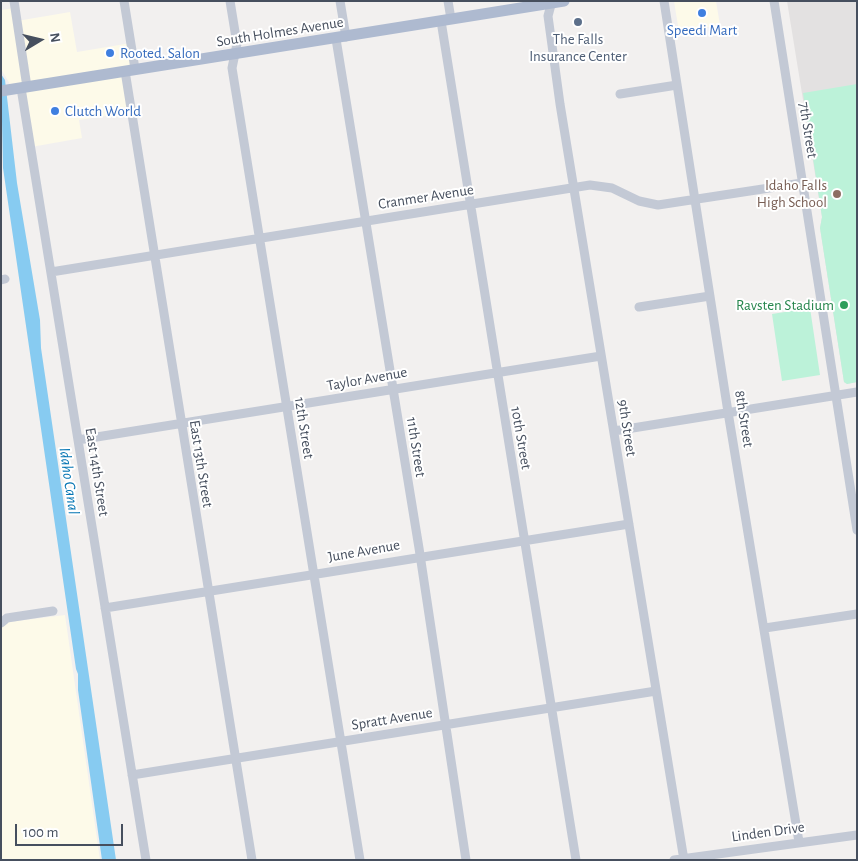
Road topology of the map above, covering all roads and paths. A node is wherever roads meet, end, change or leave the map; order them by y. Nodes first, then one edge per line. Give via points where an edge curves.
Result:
1 (14, 1) edge
2 (124, 1) edge
3 (230, 1) edge
4 (340, 1) edge
5 (448, 1) edge
6 (564, 1) edge
7 (664, 1) edge
8 (774, 1) edge
9 (552, 2) edge
10 (446, 20) junction
11 (341, 38) junction
12 (234, 55) junction
13 (130, 70) junction
14 (677, 85) junction
15 (24, 87) junction
16 (5, 91) edge
17 (620, 94) dead end
18 (802, 183) junction
19 (575, 188) junction
20 (695, 200) junction
21 (468, 204) junction
22 (366, 221) junction
23 (259, 238) junction
24 (155, 255) junction
25 (52, 272) junction
26 (710, 296) junction
27 (639, 307) dead end
28 (601, 356) junction
29 (496, 372) junction
30 (393, 388) junction
31 (857, 392) edge
32 (835, 395) junction
33 (287, 407) junction
34 (728, 412) junction
35 (180, 423) junction
36 (614, 431) junction
37 (78, 440) junction
38 (854, 502) edge
39 (629, 524) junction
40 (857, 530) edge
41 (525, 540) junction
42 (420, 556) junction
43 (314, 574) junction
44 (207, 590) junction
45 (104, 608) junction
46 (54, 611) dead end
47 (857, 614) edge
48 (1, 623) edge
49 (765, 628) junction
50 (656, 691) junction
51 (552, 708) junction
52 (446, 724) junction
53 (340, 742) junction
54 (236, 758) junction
55 (132, 775) junction
56 (857, 835) edge
57 (799, 842) junction
58 (681, 859) edge
59 (146, 860) edge
60 (252, 860) edge
61 (360, 860) edge
62 (466, 860) edge
63 (576, 860) edge

1 - 15 street, East 14th Street
2 - 13 street, East 13th Street
3 - 12 street, 12th Street via 237,44
4 - 11 street, 11th Street
5 - 10 street, 10th Street
6 - 9 main road, South Holmes Avenue
7 - 14 street, 8th Street
8 - 18 street, 7th Street
9 - 10 main road, South Holmes Avenue
9 - 19 street, 9th Street via 548,16
10 - 11 main road, South Holmes Avenue
10 - 21 street, 10th Street
11 - 12 main road, South Holmes Avenue
11 - 22 street, 11th Street
12 - 13 main road, South Holmes Avenue
12 - 23 street, 12th Street via 232,68
13 - 15 main road, South Holmes Avenue
13 - 24 street, East 13th Street
14 - 17 street
14 - 20 street, 8th Street
15 - 16 main road, South Holmes Avenue
15 - 25 street, East 14th Street
18 - 20 street, Cranmer Avenue
18 - 32 street, 7th Street
19 - 20 street, Cranmer Avenue via 600,185 658,205
19 - 21 street, Cranmer Avenue
19 - 28 street, 9th Street
20 - 26 street, 8th Street
21 - 22 street, Cranmer Avenue
21 - 29 street, 10th Street
22 - 23 street, Cranmer Avenue
22 - 30 street, 11th Street
23 - 24 street, Cranmer Avenue
23 - 33 street, 12th Street
24 - 25 street, Cranmer Avenue
24 - 35 street, East 13th Street
25 - 37 street, East 14th Street
26 - 27 street
26 - 34 street, 8th Street
28 - 29 street, Taylor Avenue
28 - 36 street, 9th Street
29 - 30 street, Taylor Avenue
29 - 41 street, 10th Street
30 - 33 street, Taylor Avenue
30 - 42 street, 11th Street
31 - 32 street
32 - 34 street
32 - 38 street, 7th Street
33 - 35 street, Taylor Avenue
33 - 43 street, 12th Street
34 - 36 street
34 - 49 street, 8th Street
35 - 37 street, Taylor Avenue
35 - 44 street, East 13th Street
36 - 39 street, 9th Street
37 - 45 street, East 14th Street
38 - 40 street, 7th Street
39 - 41 street, June Avenue
39 - 50 street, 9th Street
41 - 42 street, June Avenue
41 - 51 street, 10th Street
42 - 43 street, June Avenue
42 - 52 street, 11th Street
43 - 44 street, June Avenue
43 - 53 street, 12th Street
44 - 45 street, June Avenue
44 - 54 street, East 13th Street
45 - 55 street, East 14th Street
46 - 48 street via 7,618
47 - 49 street
49 - 57 street, 8th Street
50 - 51 street, Spratt Avenue
50 - 58 street, 9th Street
51 - 52 street, Spratt Avenue
51 - 63 street, 10th Street
52 - 53 street, Spratt Avenue
52 - 62 street, 11th Street
53 - 54 street, Spratt Avenue
53 - 61 street, 12th Street
54 - 55 street, Spratt Avenue
54 - 60 street, East 13th Street
55 - 59 street, East 14th Street
56 - 57 street, Linden Drive
57 - 58 street, Linden Drive

